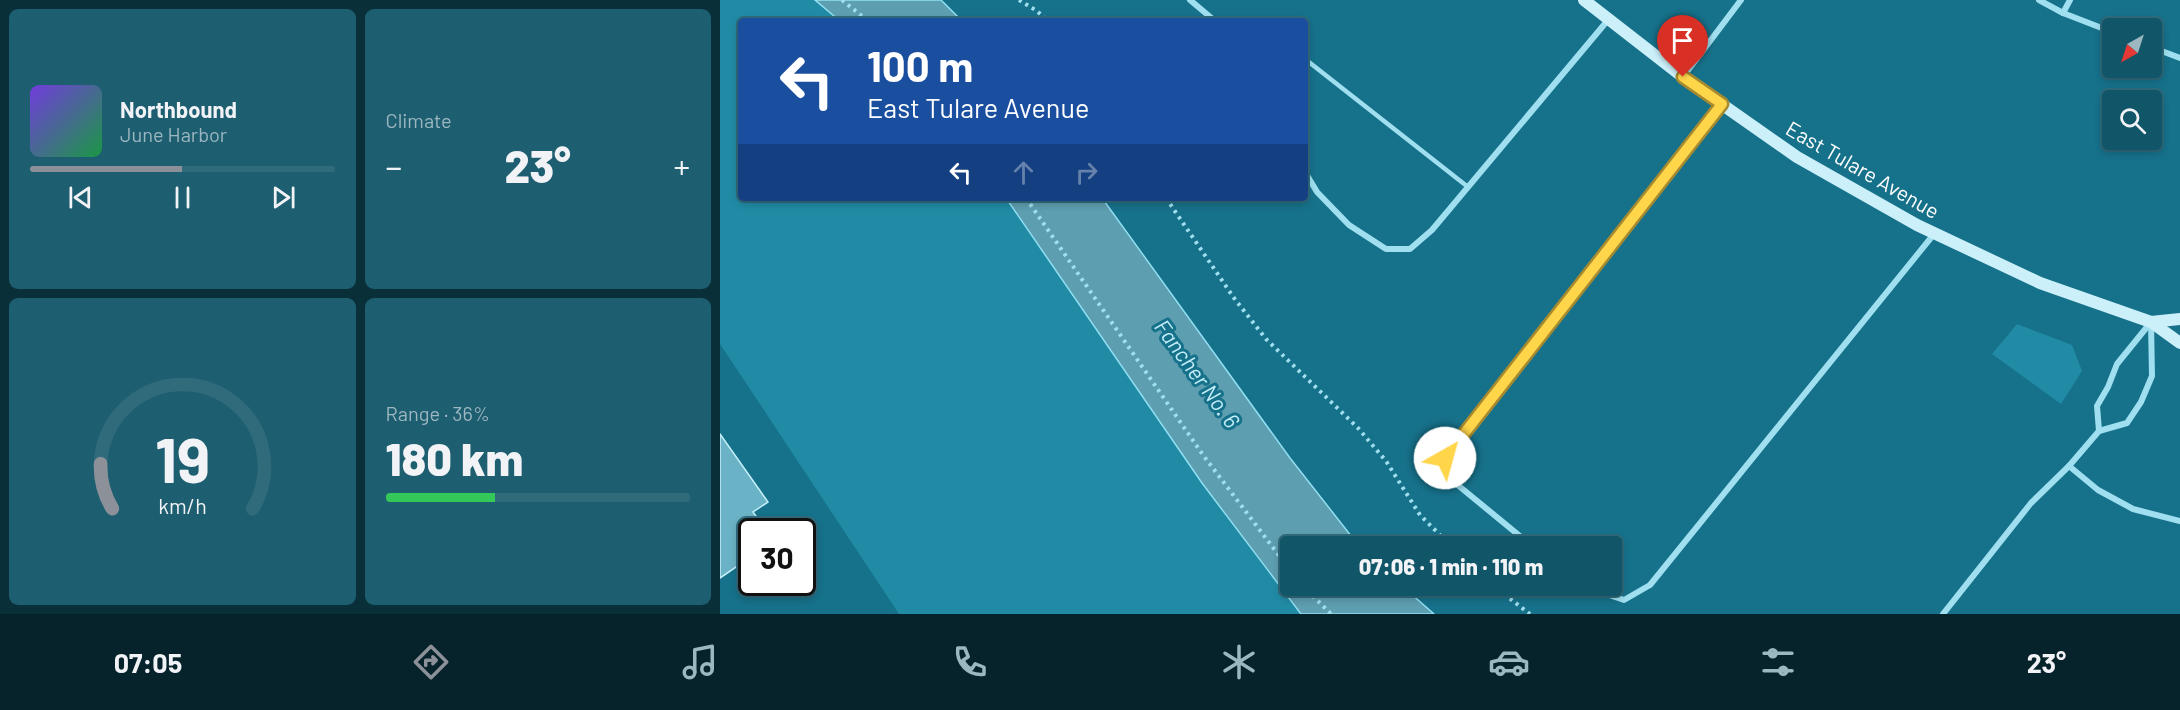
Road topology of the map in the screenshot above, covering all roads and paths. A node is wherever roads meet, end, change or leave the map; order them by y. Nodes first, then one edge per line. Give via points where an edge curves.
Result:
1 (842, 0) edge
2 (1019, 0) edge
3 (1190, 0) edge
4 (1584, 0) edge
5 (1741, 0) edge
6 (2039, 0) edge
7 (2070, 0) edge
8 (2063, 12) junction
9 (864, 18) edge
10 (1045, 18) edge
11 (1211, 18) edge
12 (1609, 19) junction
13 (2102, 28) edge
14 (2162, 51) edge
15 (2180, 58) edge
16 (1308, 60) edge
17 (1683, 77) junction
18 (1722, 104) junction
19 (1308, 177) edge
20 (1468, 188) junction
21 (1028, 201) edge
22 (1168, 201) edge
23 (1934, 233) junction
24 (2180, 319) edge
25 (2151, 322) junction
26 (2180, 344) edge
27 (2099, 431) junction
28 (2069, 466) junction
29 (2180, 521) edge
30 (1441, 536) edge
31 (1520, 536) edge
32 (1280, 557) edge
33 (1313, 596) edge
34 (1506, 596) edge
35 (1612, 596) edge
36 (1331, 614) edge
37 (1530, 614) edge
38 (1943, 614) edge

1 - 9 path
2 - 10 path
3 - 11 street
4 - 12 street, East Tulare Avenue
5 - 17 street
6 - 8 street
7 - 8 street
8 - 13 street
12 - 17 street, East Tulare Avenue
12 - 20 street
14 - 15 street
16 - 20 lane
17 - 18 street, East Tulare Avenue
18 - 23 street, East Tulare Avenue via 1797,157
18 - 31 street via 1445,458 1454,482
19 - 20 street via 1349,225 1386,249 1410,249
21 - 32 path via 1203,455
22 - 30 path via 1266,339 1358,428 1386,461 1420,515
23 - 25 street, East Tulare Avenue via 2040,283
23 - 35 street via 1650,585 1624,600
24 - 25 street, East Tulare Avenue
25 - 26 street, East Tulare Avenue
25 - 27 street via 2117,364 2097,406
25 - 27 street via 2152,376 2141,402 2127,423
27 - 28 street
28 - 29 street via 2098,490 2133,509
28 - 38 street via 2031,503
33 - 36 path
34 - 37 path

